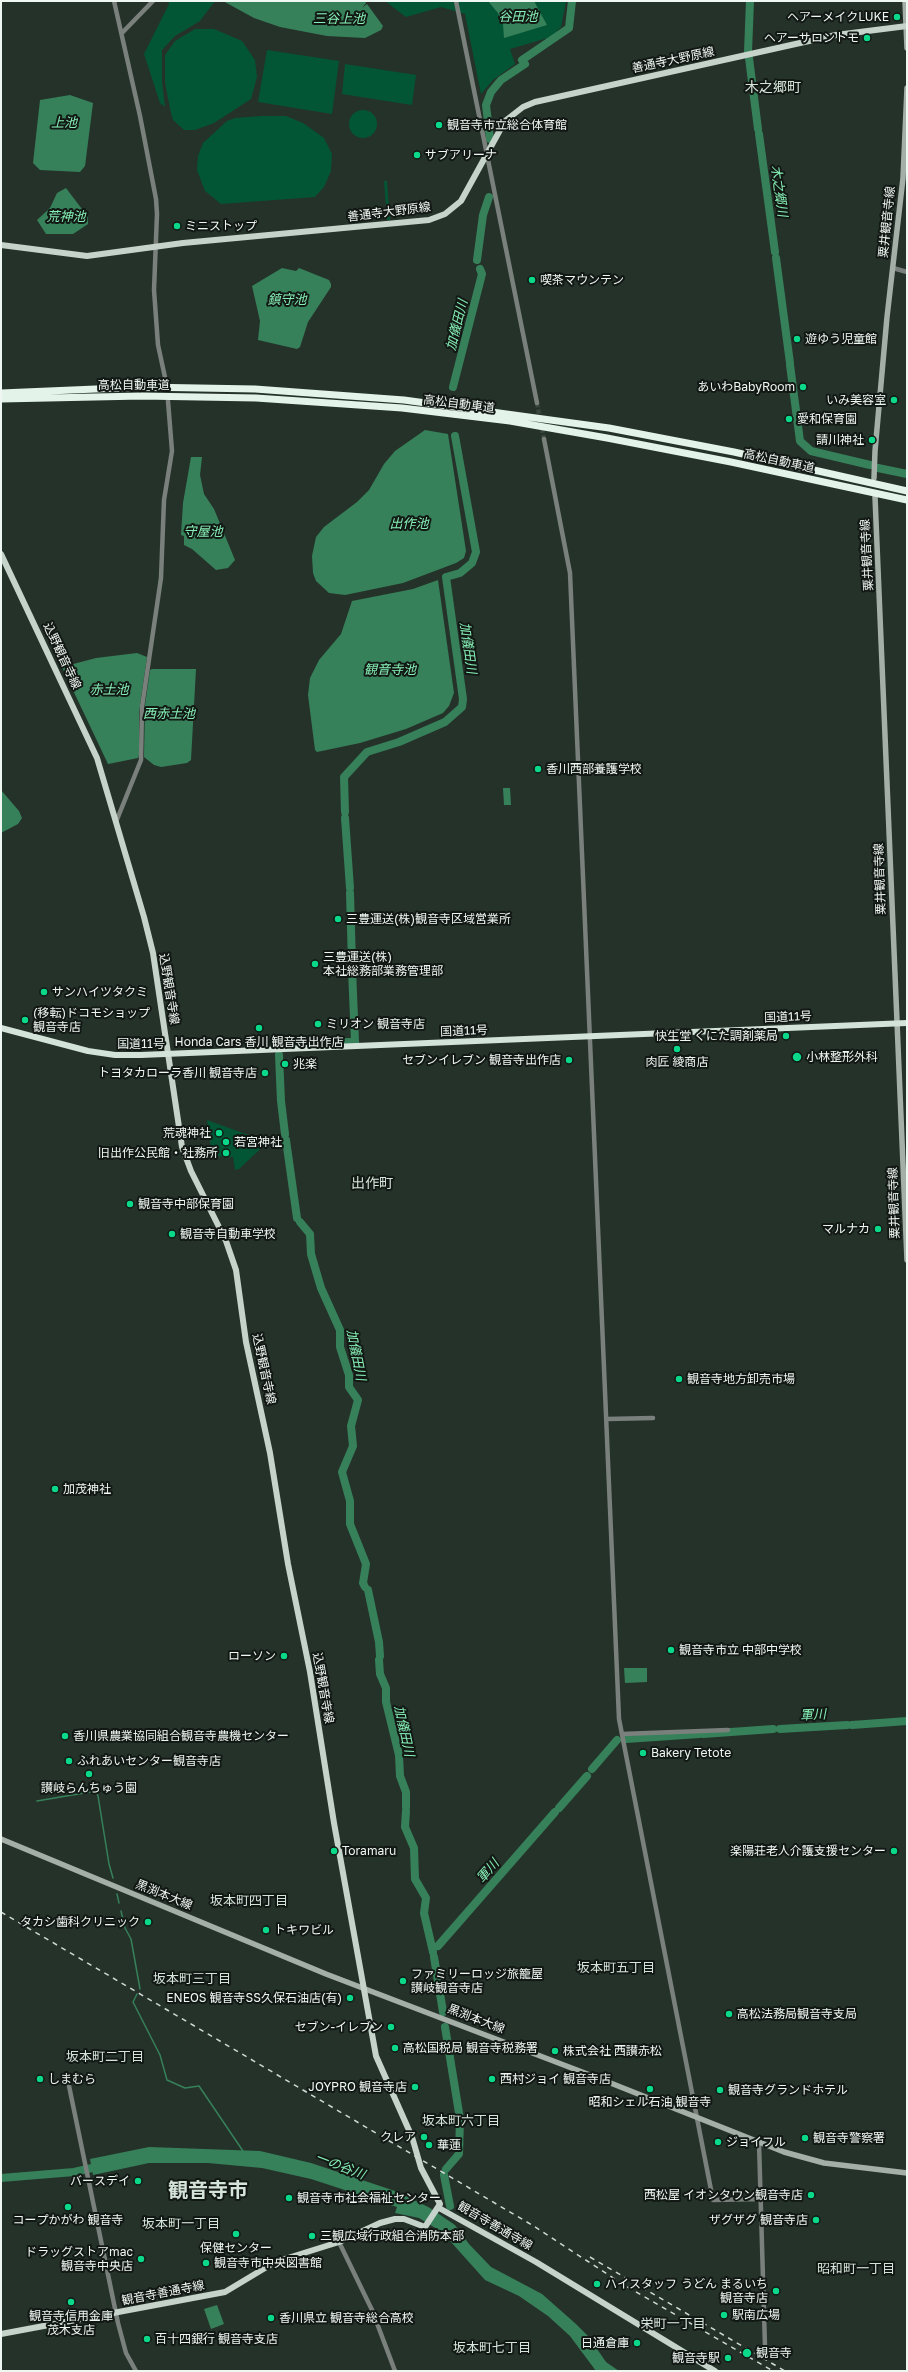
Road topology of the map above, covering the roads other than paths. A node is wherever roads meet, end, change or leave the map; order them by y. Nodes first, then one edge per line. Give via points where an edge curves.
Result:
1 (114, 1) edge
2 (154, 1) edge
3 (456, 1) edge
4 (905, 1) edge
5 (906, 26) edge
6 (122, 33) junction
7 (907, 48) edge
8 (907, 88) edge
9 (486, 154) junction
10 (1, 245) edge
11 (155, 247) junction
12 (893, 268) junction
13 (907, 272) edge
14 (166, 382) dead end
15 (1, 393) edge
16 (1, 399) edge
17 (168, 401) dead end
18 (537, 403) tunnel mouth
19 (544, 440) tunnel mouth
20 (874, 478) dead end
21 (907, 490) edge
22 (875, 497) dead end
23 (907, 500) edge
24 (1, 554) edge
25 (116, 822) junction
26 (907, 1023) edge
27 (897, 1024) junction
28 (1, 1028) edge
29 (590, 1038) junction
30 (168, 1055) junction
31 (907, 1260) edge
32 (653, 1418) dead end
33 (607, 1419) junction
34 (728, 1730) dead end
35 (622, 1734) junction
36 (1, 1839) edge
37 (364, 1988) junction
38 (68, 2081) dead end
39 (697, 2118) junction
40 (759, 2143) junction
41 (907, 2173) edge
42 (761, 2198) junction
43 (438, 2210) junction
44 (339, 2242) junction
45 (116, 2314) junction
46 (1, 2334) edge
47 (765, 2347) dead end
48 (136, 2371) edge
49 (396, 2371) edge
50 (715, 2371) edge

1 - 6 street
2 - 6 street
3 - 9 street
4 - 5 main road
5 - 7 main road
5 - 9 main road, 善通寺大野原線 via 836,35 535,102 523,107 505,121
6 - 11 street via 156,198 158,214
8 - 12 main road, 粟井観音寺線 via 903,178
9 - 11 main road, 善通寺大野原線 via 461,201 445,214 429,220
9 - 18 street
10 - 11 main road, 善通寺大野原線 via 87,256
11 - 14 street via 154,290 158,345
12 - 13 street
12 - 20 main road, 粟井観音寺線
15 - 21 highway, 高松自動車道 via 70,389 255,389 404,400 609,428
16 - 23 highway, 高松自動車道 via 142,396 256,398 402,408 510,421 607,438
17 - 25 street via 172,451 164,500 161,578 142,707 141,760
19 - 29 street via 570,573
22 - 27 main road, 粟井観音寺線
24 - 25 main road, 込野観音寺線 via 90,743
25 - 30 main road, 込野観音寺線 via 153,953
26 - 27 highway, 国道11号
27 - 29 highway, 国道11号
27 - 31 main road, 粟井観音寺線
28 - 30 highway, 国道11号 via 58,1045 104,1054
29 - 30 highway, 国道11号
29 - 33 street
30 - 37 main road, 込野観音寺線 via 182,1147 191,1171 226,1241 236,1270 246,1342 270,1453
32 - 33 street
33 - 35 street via 619,1719
34 - 35 street
35 - 39 street
36 - 37 main road, 黒渕本大線
37 - 39 main road, 黒渕本大線
37 - 43 main road, 込野観音寺線 via 381,2070 412,2137 424,2176 438,2198
38 - 45 street
39 - 40 main road, 黒渕本大線
39 - 42 street via 713,2200
40 - 41 main road, 黒渕本大線 via 824,2163
40 - 42 street
42 - 47 street
43 - 44 main road, 観音寺善通寺線 via 425,2227 404,2219 388,2220
43 - 50 main road, 観音寺善通寺線 via 536,2262
44 - 45 main road, 観音寺善通寺線 via 276,2262 225,2292
44 - 49 street via 372,2310
45 - 46 main road, 観音寺善通寺線
45 - 48 street via 126,2353

